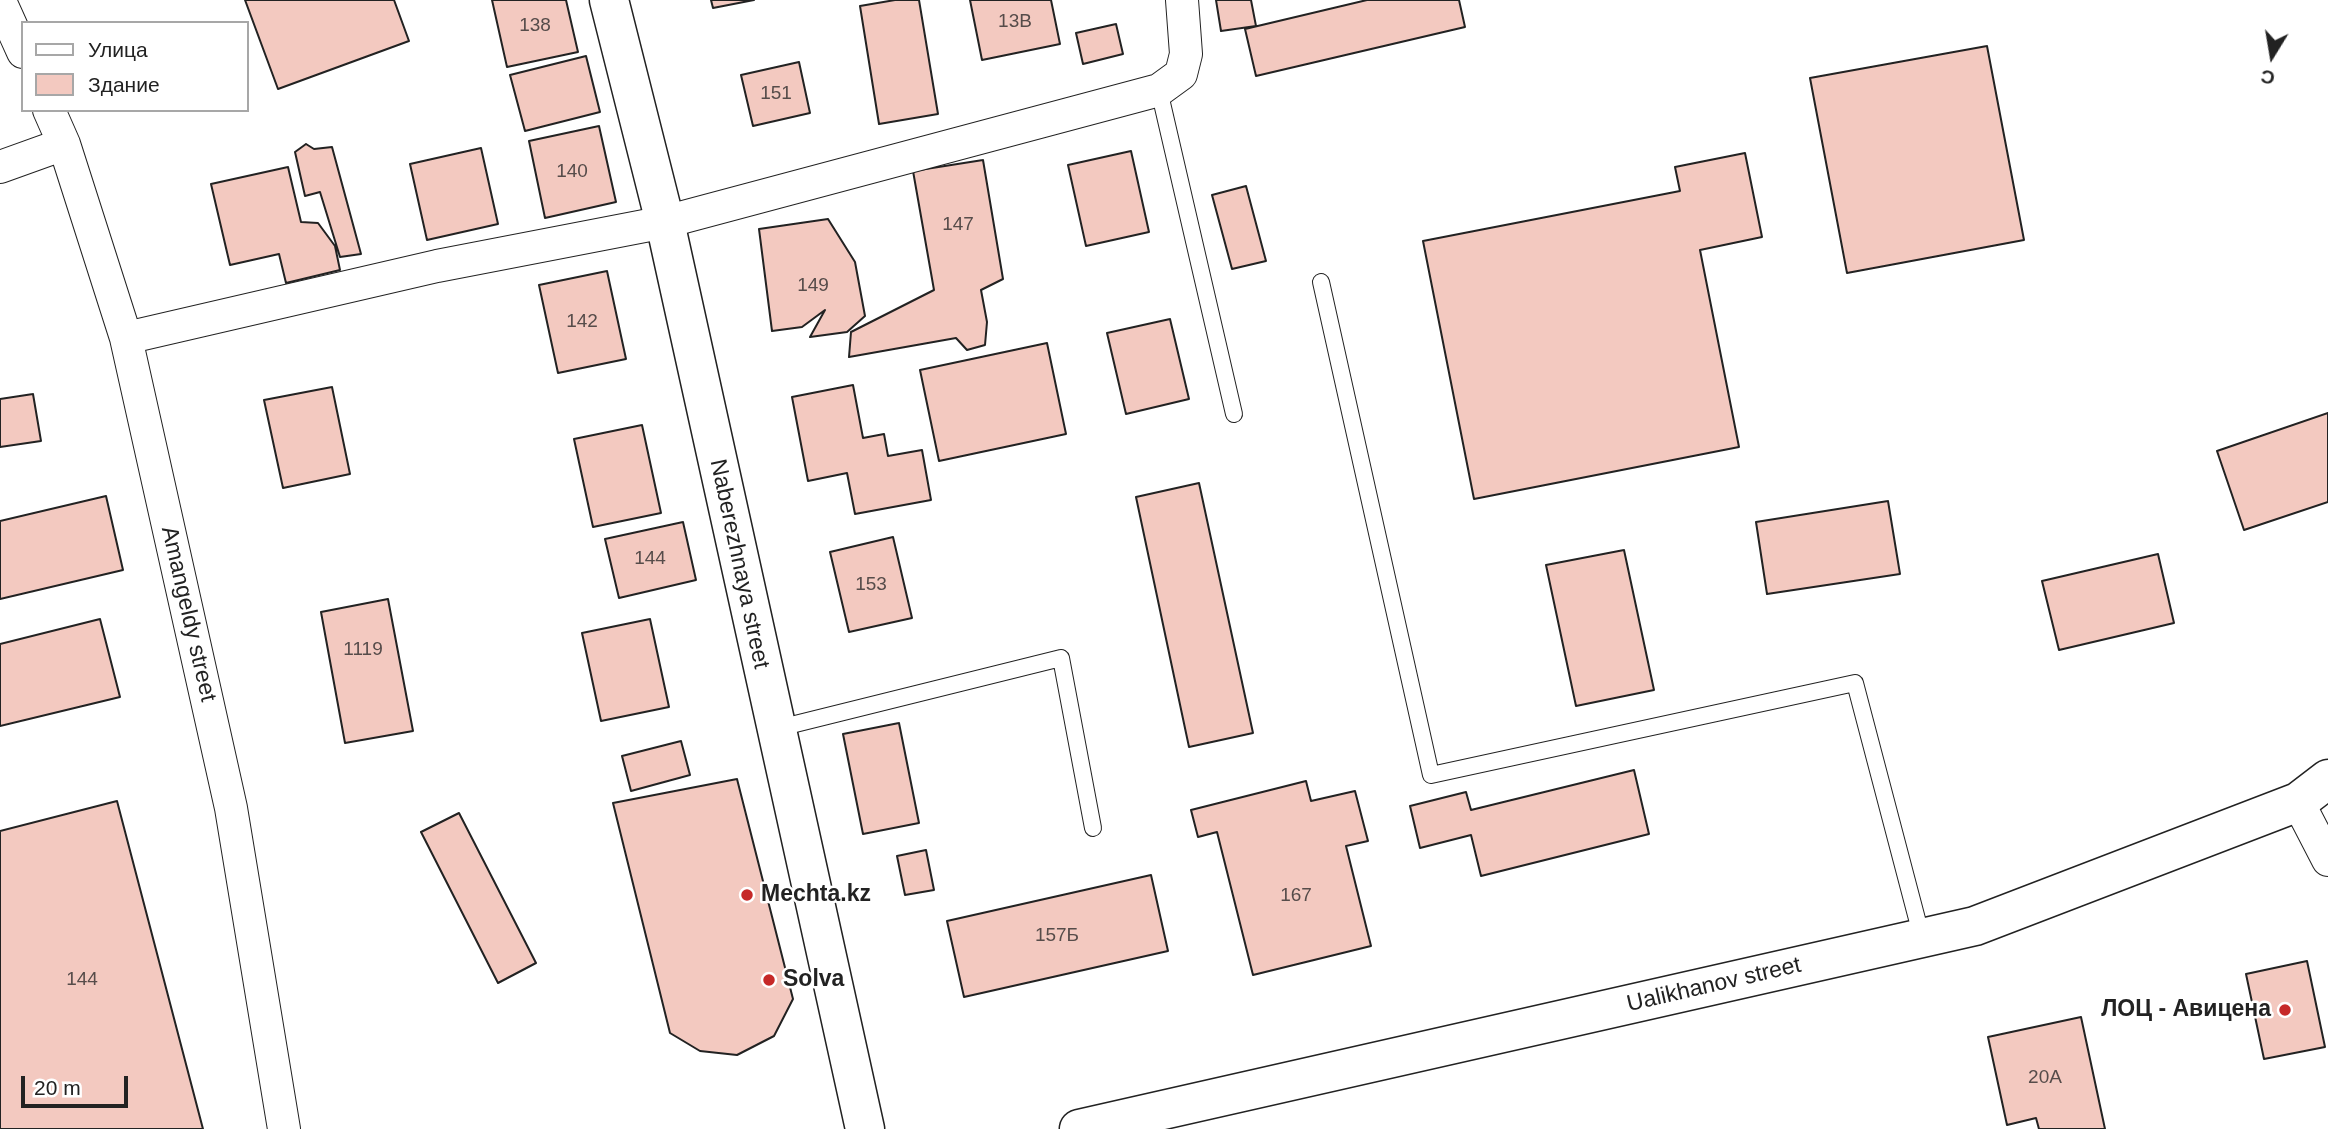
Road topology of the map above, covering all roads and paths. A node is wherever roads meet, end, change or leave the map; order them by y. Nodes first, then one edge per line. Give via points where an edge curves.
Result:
1 (609, 0) edge
2 (1182, 0) edge
3 (0, 1) edge
4 (21, 48) edge
5 (1159, 90) junction
6 (50, 112) edge
7 (64, 144) junction
8 (0, 167) edge
9 (665, 222) junction
10 (1321, 282) dead end
11 (126, 338) junction
12 (1234, 414) dead end
13 (775, 729) junction
14 (2328, 779) edge
15 (2298, 802) junction
16 (1093, 828) dead end
17 (2328, 860) edge
18 (1922, 938) junction
19 (284, 1129) edge
20 (865, 1129) edge
21 (1079, 1129) edge

1 - 9 main road, Naberezhnaya street
2 - 5 street via 1186,54 1181,74
3 - 4 street
5 - 9 street
5 - 12 lane
6 - 7 street, Amangeldy street
7 - 8 street
7 - 11 street, Amangeldy street
9 - 11 street via 437,266
9 - 13 main road, Naberezhnaya street
10 - 18 lane via 1430,775 1855,683
11 - 19 street, Amangeldy street via 231,808
13 - 16 lane via 1061,658
13 - 20 main road, Naberezhnaya street
14 - 15 main road, Ualikhanov street
15 - 17 street
15 - 18 main road, Ualikhanov street via 1975,926
18 - 21 main road, Ualikhanov street

